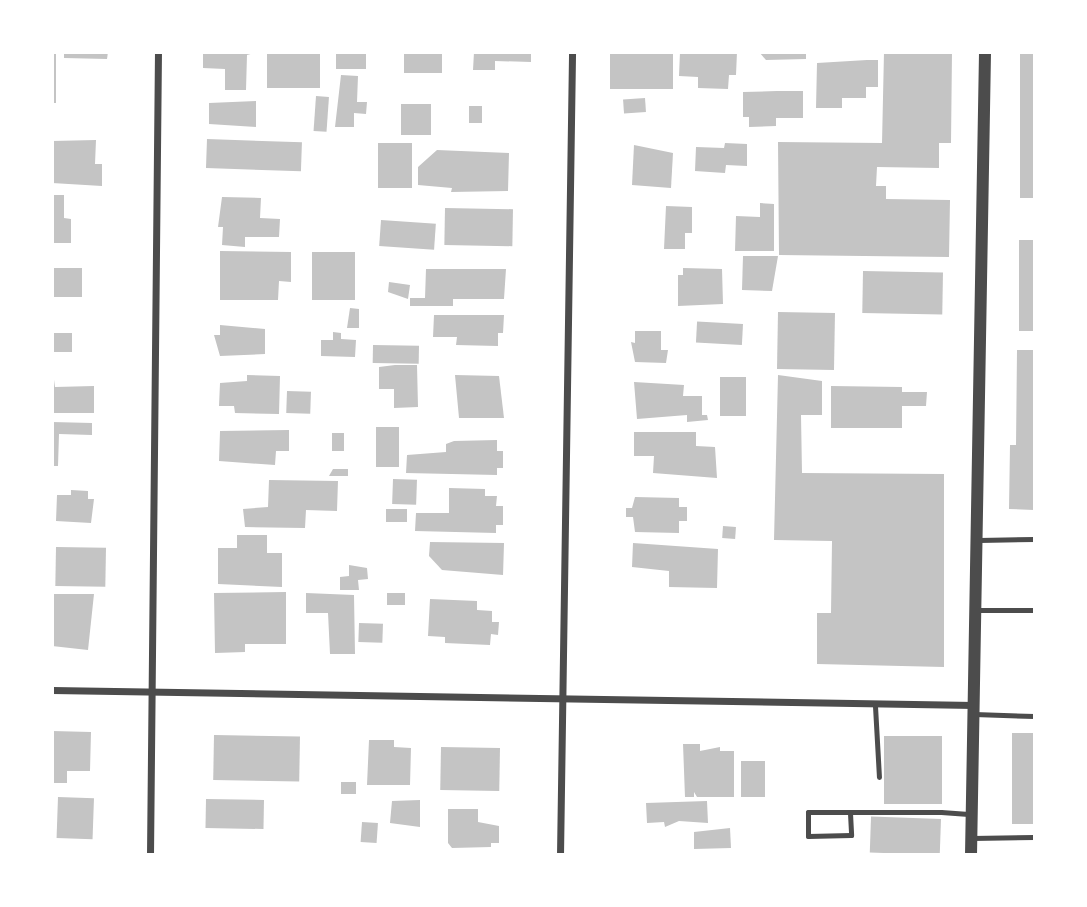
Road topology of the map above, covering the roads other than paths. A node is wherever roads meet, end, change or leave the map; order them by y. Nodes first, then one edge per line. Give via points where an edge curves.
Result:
1 (158, 52) edge
2 (572, 52) edge
3 (985, 52) edge
4 (1034, 539) edge
5 (979, 540) junction
6 (978, 610) junction
7 (1034, 610) edge
8 (52, 690) edge
9 (153, 691) junction
10 (562, 697) junction
11 (876, 706) junction
12 (974, 709) junction
13 (1034, 716) edge
14 (879, 776) dead end
15 (850, 813) junction
16 (972, 814) junction
17 (1034, 837) edge
18 (972, 838) junction
19 (150, 855) edge
20 (560, 855) edge
21 (971, 855) edge

1 - 9 street
2 - 10 street
3 - 5 street
4 - 5 lane
5 - 6 street
6 - 7 lane
6 - 12 street
8 - 9 street
9 - 10 street
9 - 19 street
10 - 11 street
10 - 20 street
11 - 12 street
11 - 14 lane
12 - 13 lane
12 - 16 street
15 - 15 lane via 808,812 808,836 851,835
15 - 16 lane
16 - 18 street
17 - 18 lane
18 - 21 street

